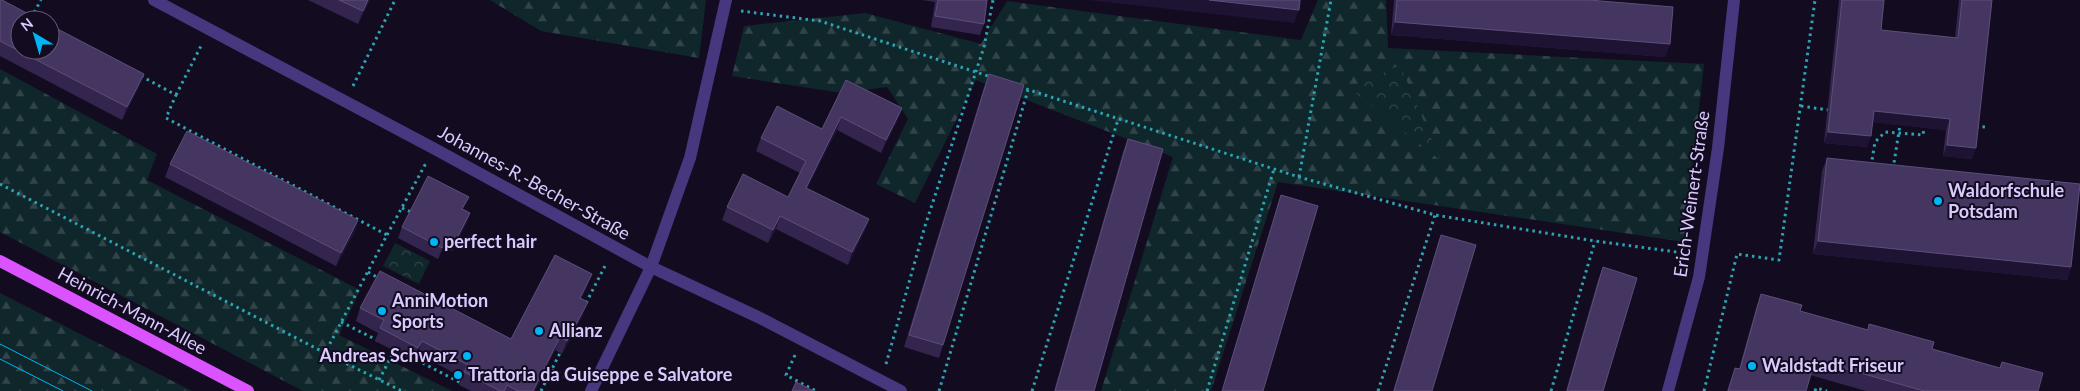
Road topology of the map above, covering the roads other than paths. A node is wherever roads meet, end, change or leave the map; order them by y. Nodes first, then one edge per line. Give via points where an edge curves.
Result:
1 (154, 0) edge
2 (1734, 0) edge
3 (725, 4) edge
4 (0, 261) edge
5 (650, 267) junction
6 (248, 391) edge
7 (591, 391) edge
8 (901, 391) edge
9 (1668, 391) edge

1 - 5 street, Johannes-R.-Becher-Straße
2 - 9 street, Erich-Weinert-Straße via 1718,148 1699,277
3 - 5 street via 690,158
4 - 6 main road, Heinrich-Mann-Allee
5 - 7 street
5 - 8 street, Johannes-R.-Becher-Straße

